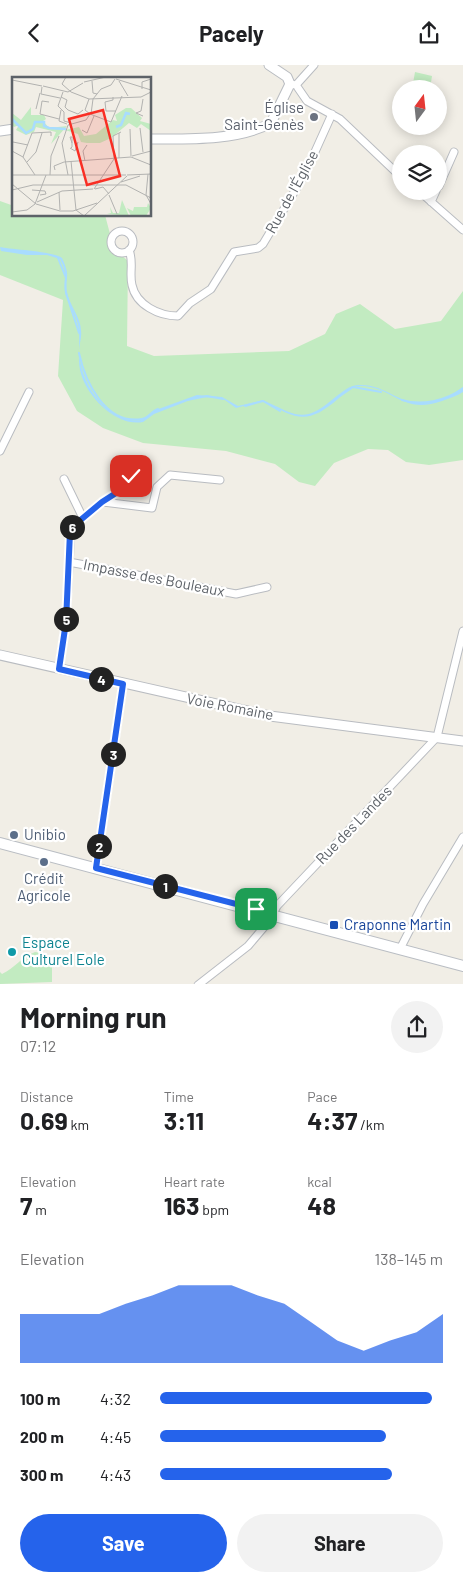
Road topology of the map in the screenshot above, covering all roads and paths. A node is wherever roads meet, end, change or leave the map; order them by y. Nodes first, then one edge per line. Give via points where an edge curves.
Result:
1 (269, 65) edge
2 (314, 65) edge
3 (293, 84) junction
4 (332, 113) junction
5 (151, 139) edge
6 (454, 152) dead end
7 (447, 168) edge
8 (392, 169) edge
9 (431, 202) edge
10 (463, 230) edge
11 (129, 250) dead end
12 (30, 392) dead end
13 (0, 451) edge
14 (134, 462) dead end
15 (64, 479) dead end
16 (220, 480) dead end
17 (102, 502) junction
18 (83, 518) junction
19 (69, 562) junction
20 (267, 587) dead end
21 (463, 631) edge
22 (0, 655) edge
23 (59, 669) junction
24 (123, 684) junction
25 (437, 737) junction
26 (463, 741) edge
27 (463, 837) edge
28 (0, 843) edge
29 (96, 868) junction
30 (273, 914) junction
31 (400, 949) junction
32 (463, 966) edge
33 (199, 984) edge

1 - 3 street
2 - 3 street
3 - 4 street via 307,101
3 - 5 street via 275,118 266,126 208,138
4 - 8 street
4 - 11 street, Rue de l'Église via 305,174 263,244 258,248 234,252 212,289 190,303 178,316 168,316 149,308 137,298 131,284 133,259
6 - 7 street
9 - 10 street
12 - 13 street
14 - 17 street via 127,486
15 - 18 street
16 - 17 street via 170,475 157,487 152,508
17 - 18 street
18 - 19 street via 70,532
19 - 20 street, Impasse des Bouleaux via 236,595
19 - 23 street via 66,622
21 - 25 street
22 - 23 street, Voie Romaine
23 - 24 street, Voie Romaine
24 - 25 street, Voie Romaine via 270,716
24 - 29 street
25 - 26 street, Voie Romaine
25 - 30 street, Rue des Landes via 277,906
27 - 31 street
28 - 29 main road
29 - 30 main road
30 - 31 main road
30 - 33 street, Rue des Landes via 248,945
31 - 32 main road

